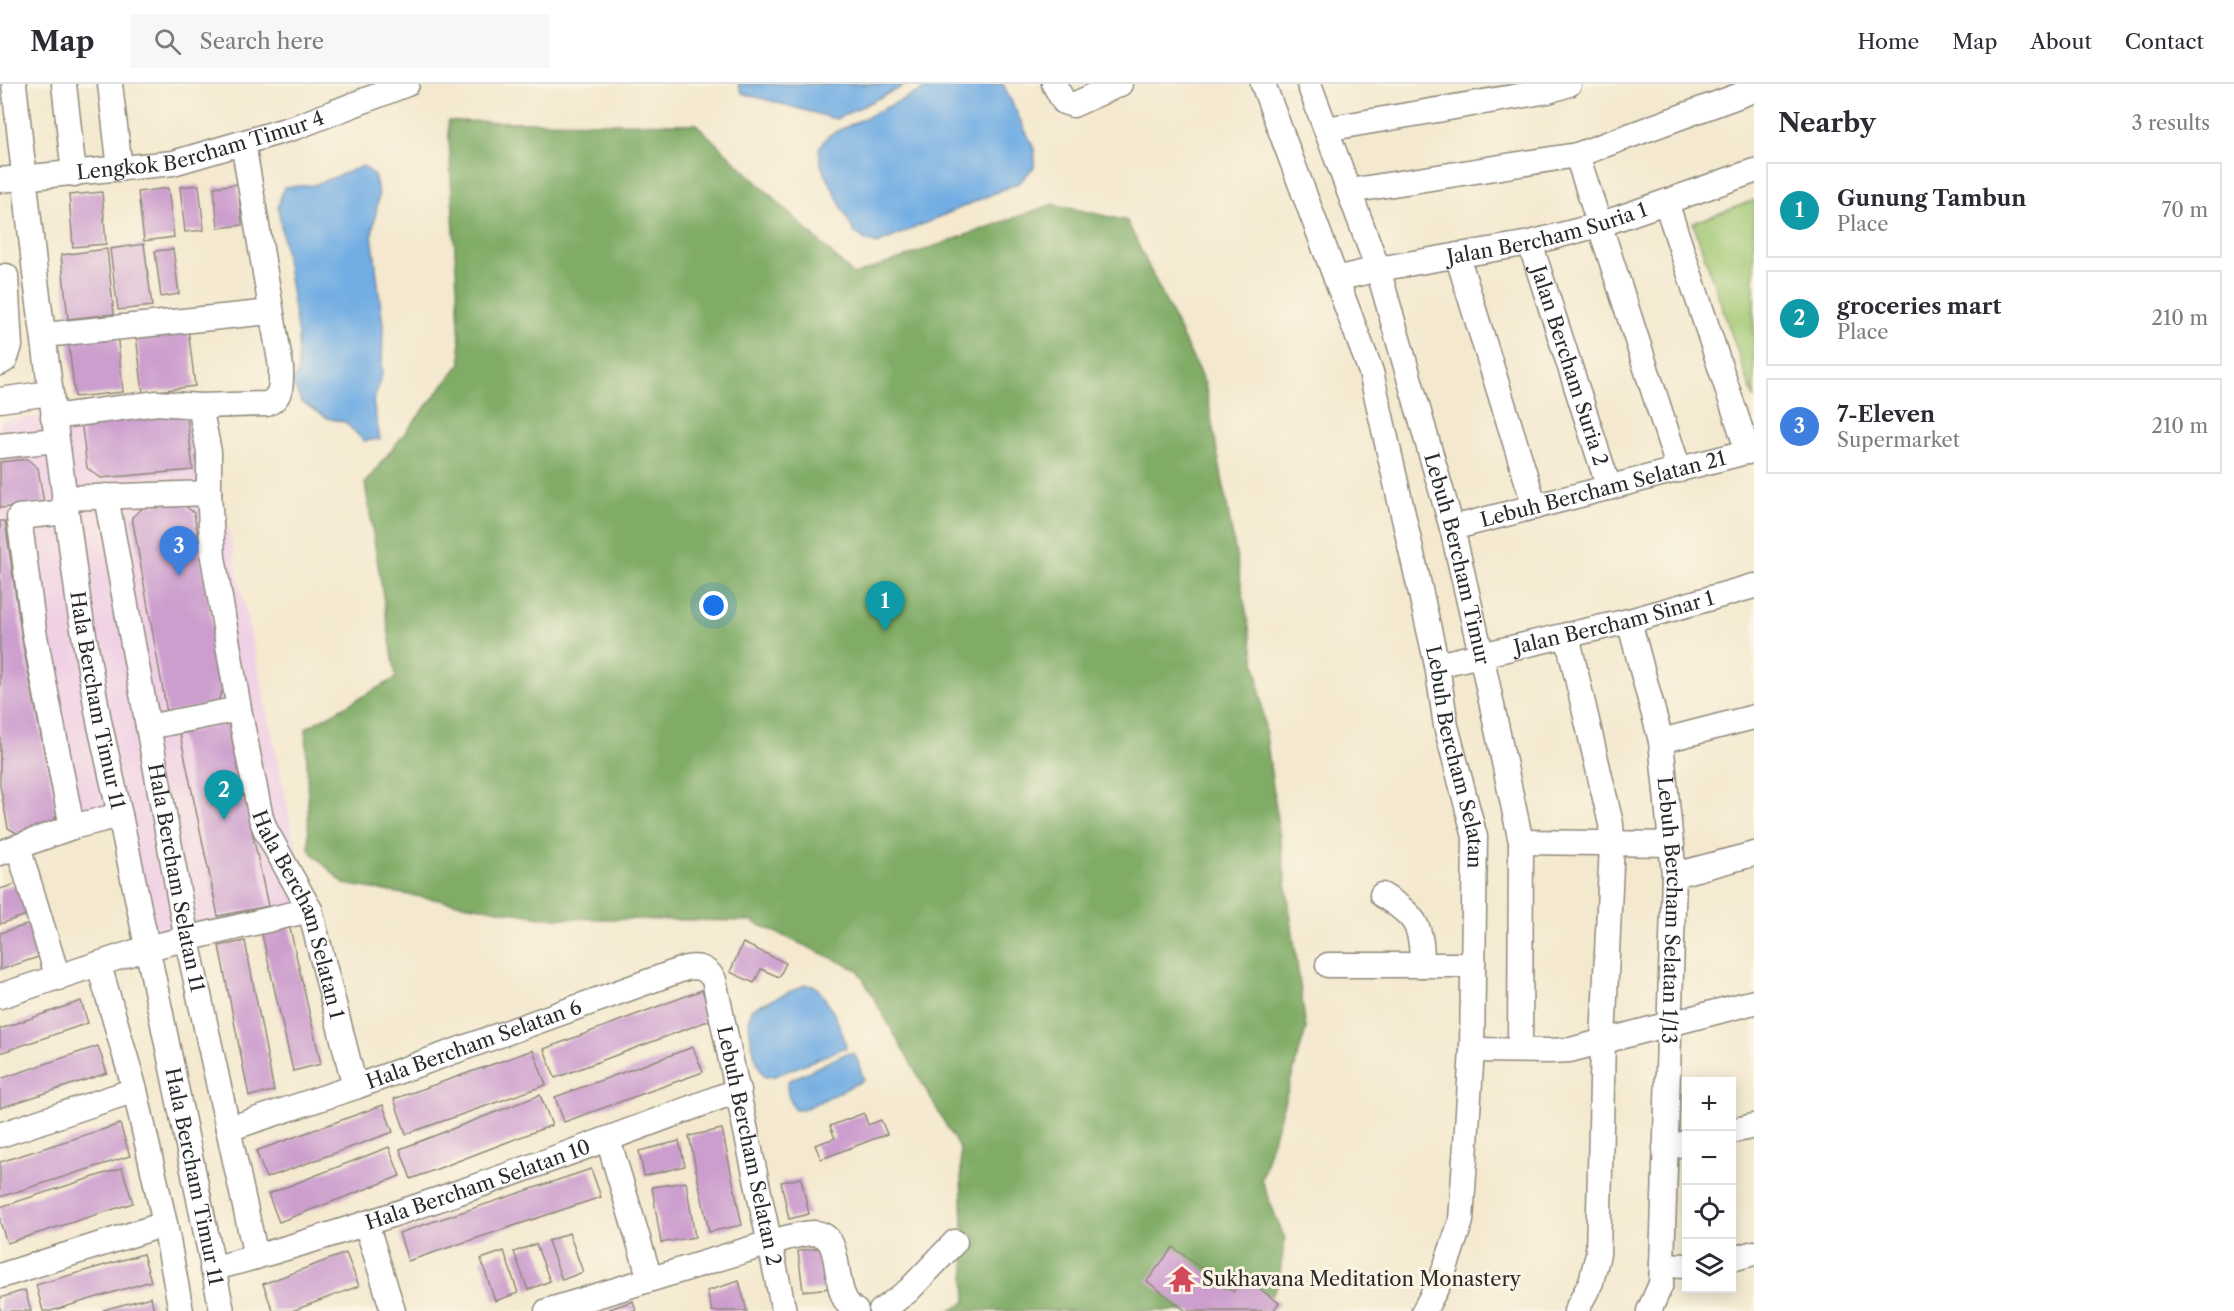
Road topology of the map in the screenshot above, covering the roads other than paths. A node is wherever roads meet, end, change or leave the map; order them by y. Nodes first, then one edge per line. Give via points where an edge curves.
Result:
1 (14, 84) edge
2 (64, 84) edge
3 (110, 84) edge
4 (407, 84) edge
5 (1054, 84) edge
6 (1120, 84) edge
7 (1263, 84) edge
8 (1309, 84) edge
9 (1569, 84) edge
10 (1754, 90) edge
11 (358, 93) edge
12 (1326, 129) junction
13 (243, 143) junction
14 (1577, 155) junction
15 (120, 169) junction
16 (1754, 171) edge
17 (74, 174) junction
18 (24, 177) junction
19 (0, 180) edge
20 (1349, 190) junction
21 (1666, 202) junction
22 (1599, 225) junction
23 (1530, 243) junction
24 (1457, 255) junction
25 (1378, 269) junction
26 (35, 273) junction
27 (3, 277) edge
28 (1336, 279) junction
29 (270, 312) junction
30 (44, 335) junction
31 (0, 363) edge
32 (0, 400) edge
33 (200, 406) junction
34 (53, 417) junction
35 (0, 446) edge
36 (1751, 451) edge
37 (1679, 470) junction
38 (1609, 488) junction
39 (209, 493) junction
40 (106, 496) junction
41 (65, 505) junction
42 (1535, 507) junction
43 (10, 517) edge
44 (1452, 528) junction
45 (1754, 586) edge
46 (1629, 621) junction
47 (1567, 635) junction
48 (1481, 654) junction
49 (1437, 665) junction
50 (239, 709) junction
51 (1754, 717) edge
52 (148, 727) junction
53 (1661, 741) junction
54 (120, 815) junction
55 (72, 827) junction
56 (1521, 842) junction
57 (1612, 843) junction
58 (1672, 844) junction
59 (9, 850) edge
60 (1754, 854) edge
61 (1674, 875) junction
62 (1382, 896) dead end
63 (310, 910) junction
64 (187, 940) junction
65 (147, 948) junction
66 (99, 965) junction
67 (1328, 965) dead end
68 (1422, 965) junction
69 (1473, 965) junction
70 (58, 978) junction
71 (714, 980) joint
72 (0, 996) edge
73 (1754, 1002) edge
74 (1668, 1024) junction
75 (1602, 1041) junction
76 (1472, 1050) junction
77 (1520, 1050) junction
78 (354, 1087) junction
79 (135, 1090) junction
80 (739, 1090) junction
81 (1754, 1126) edge
82 (228, 1129) junction
83 (1736, 1130) edge
84 (0, 1135) edge
85 (608, 1139) junction
86 (1676, 1146) edge
87 (366, 1223) junction
88 (165, 1224) junction
89 (955, 1242) dead end
90 (770, 1243) junction
91 (1754, 1254) edge
92 (256, 1257) junction
93 (1736, 1258) edge
94 (1662, 1265) junction
95 (1682, 1266) edge
96 (212, 1269) junction
97 (0, 1276) edge
98 (650, 1279) junction
99 (181, 1311) edge
100 (222, 1311) edge
101 (393, 1311) edge
102 (547, 1311) edge
103 (784, 1311) edge
104 (856, 1311) edge
105 (881, 1311) edge
106 (1424, 1311) edge
107 (1576, 1311) edge
108 (1649, 1311) edge

1 - 18 street, Hala Bercham Timur 11
2 - 17 street
3 - 15 street
4 - 11 street, Lengkok Bercham Timur 4
5 - 6 street via 1064,102 1073,105
7 - 28 street, Lebuh Bercham Selatan
8 - 12 street, Lebuh Bercham Timur
9 - 12 street via 1548,91
10 - 14 street
11 - 13 street, Lengkok Bercham Timur 4 via 297,127
12 - 20 street, Lebuh Bercham Timur
13 - 15 street, Lengkok Bercham Timur 4 via 173,163
13 - 29 street
14 - 20 street
14 - 22 street
15 - 17 street, Lengkok Bercham Timur 4
16 - 21 street, Jalan Bercham Suria 1
17 - 18 street, Lengkok Bercham Timur 4
18 - 19 street, Lengkok Bercham Timur 4
18 - 26 street, Hala Bercham Timur 11
20 - 25 street, Lebuh Bercham Timur
21 - 22 street, Jalan Bercham Suria 1
21 - 36 street
22 - 23 street, Jalan Bercham Suria 1
22 - 37 street
23 - 24 street, Jalan Bercham Suria 1
23 - 38 street, Jalan Bercham Suria 2
24 - 25 street, Jalan Bercham Suria 1
24 - 42 street
25 - 28 street, Jalan Bercham Suria 1
25 - 44 street, Lebuh Bercham Timur
26 - 27 street
26 - 30 street, Hala Bercham Timur 11
27 - 31 street via 10,346
28 - 49 street, Lebuh Bercham Selatan via 1371,372
29 - 30 street
29 - 33 street via 281,367 279,395 267,404
30 - 34 street, Hala Bercham Timur 11
32 - 34 street
33 - 34 street via 157,403
33 - 39 street, Hala Bercham Selatan 1 via 209,452
34 - 35 street
34 - 41 street, Hala Bercham Timur 11
36 - 37 street, Lebuh Bercham Selatan 21
37 - 38 street, Lebuh Bercham Selatan 21
38 - 42 street, Lebuh Bercham Selatan 21
39 - 40 street
39 - 50 street, Hala Bercham Selatan 1 via 213,557
40 - 41 street
40 - 52 street, Hala Bercham Selatan 11
41 - 43 street
41 - 54 street, Hala Bercham Timur 11 via 89,669
42 - 44 street, Lebuh Bercham Selatan 21
43 - 55 street
44 - 48 street, Lebuh Bercham Timur
45 - 46 street, Jalan Bercham Sinar 1
46 - 47 street, Jalan Bercham Sinar 1
46 - 53 street, Lebuh Bercham Selatan 1/13
47 - 48 street, Jalan Bercham Sinar 1
47 - 57 street via 1611,824
48 - 49 street, Jalan Bercham Sinar 1
48 - 56 street, Lebuh Bercham Timur
49 - 69 street, Lebuh Bercham Selatan via 1446,726 1475,837
50 - 52 street
50 - 63 street, Hala Bercham Selatan 1 via 261,818
51 - 53 street
52 - 64 street, Hala Bercham Selatan 11
53 - 58 street, Lebuh Bercham Selatan 1/13
54 - 55 street
54 - 65 street, Hala Bercham Timur 11
55 - 59 street
56 - 57 street
56 - 77 street, Lebuh Bercham Timur
57 - 58 street
57 - 75 street
58 - 61 street, Lebuh Bercham Selatan 1/13
59 - 70 street
60 - 61 street
61 - 74 street, Lebuh Bercham Selatan 1/13
62 - 68 street via 1418,927
63 - 64 street
63 - 78 street, Hala Bercham Selatan 1
64 - 65 street
64 - 82 street, Hala Bercham Selatan 11
65 - 66 street
65 - 96 street, Hala Bercham Timur 11
66 - 70 street
66 - 79 street
67 - 68 street
68 - 69 street
69 - 76 street, Lebuh Bercham Selatan
70 - 72 street
71 - 78 street, Hala Bercham Selatan 6 via 703,968 686,968
71 - 80 street, Lebuh Bercham Selatan 2
73 - 74 street
74 - 75 street
74 - 86 street, Lebuh Bercham Selatan 1/13
75 - 77 street via 1570,1050
75 - 107 street via 1598,1254 1591,1282
76 - 77 street
76 - 106 street, Lebuh Bercham Selatan via 1461,1221 1442,1277
78 - 82 street, Hala Bercham Selatan 6
79 - 84 street
79 - 88 street
80 - 85 street, Hala Bercham Selatan 10
80 - 90 street, Lebuh Bercham Selatan 2
81 - 83 street
82 - 92 street, Hala Bercham Selatan 11
85 - 87 street, Hala Bercham Selatan 10
85 - 98 street
86 - 94 street, Lebuh Bercham Selatan 1/13
87 - 92 street, Hala Bercham Selatan 10
87 - 101 street
88 - 97 street
88 - 99 street
89 - 105 street via 909,1292
90 - 98 street
90 - 103 street, Lebuh Bercham Selatan 2
90 - 104 street via 816,1233 827,1239 834,1247 841,1294
91 - 93 street
92 - 96 street, Hala Bercham Selatan 10
94 - 95 street
94 - 108 street, Lebuh Bercham Selatan 1/13 via 1661,1284
96 - 100 street, Hala Bercham Timur 11
98 - 102 street

